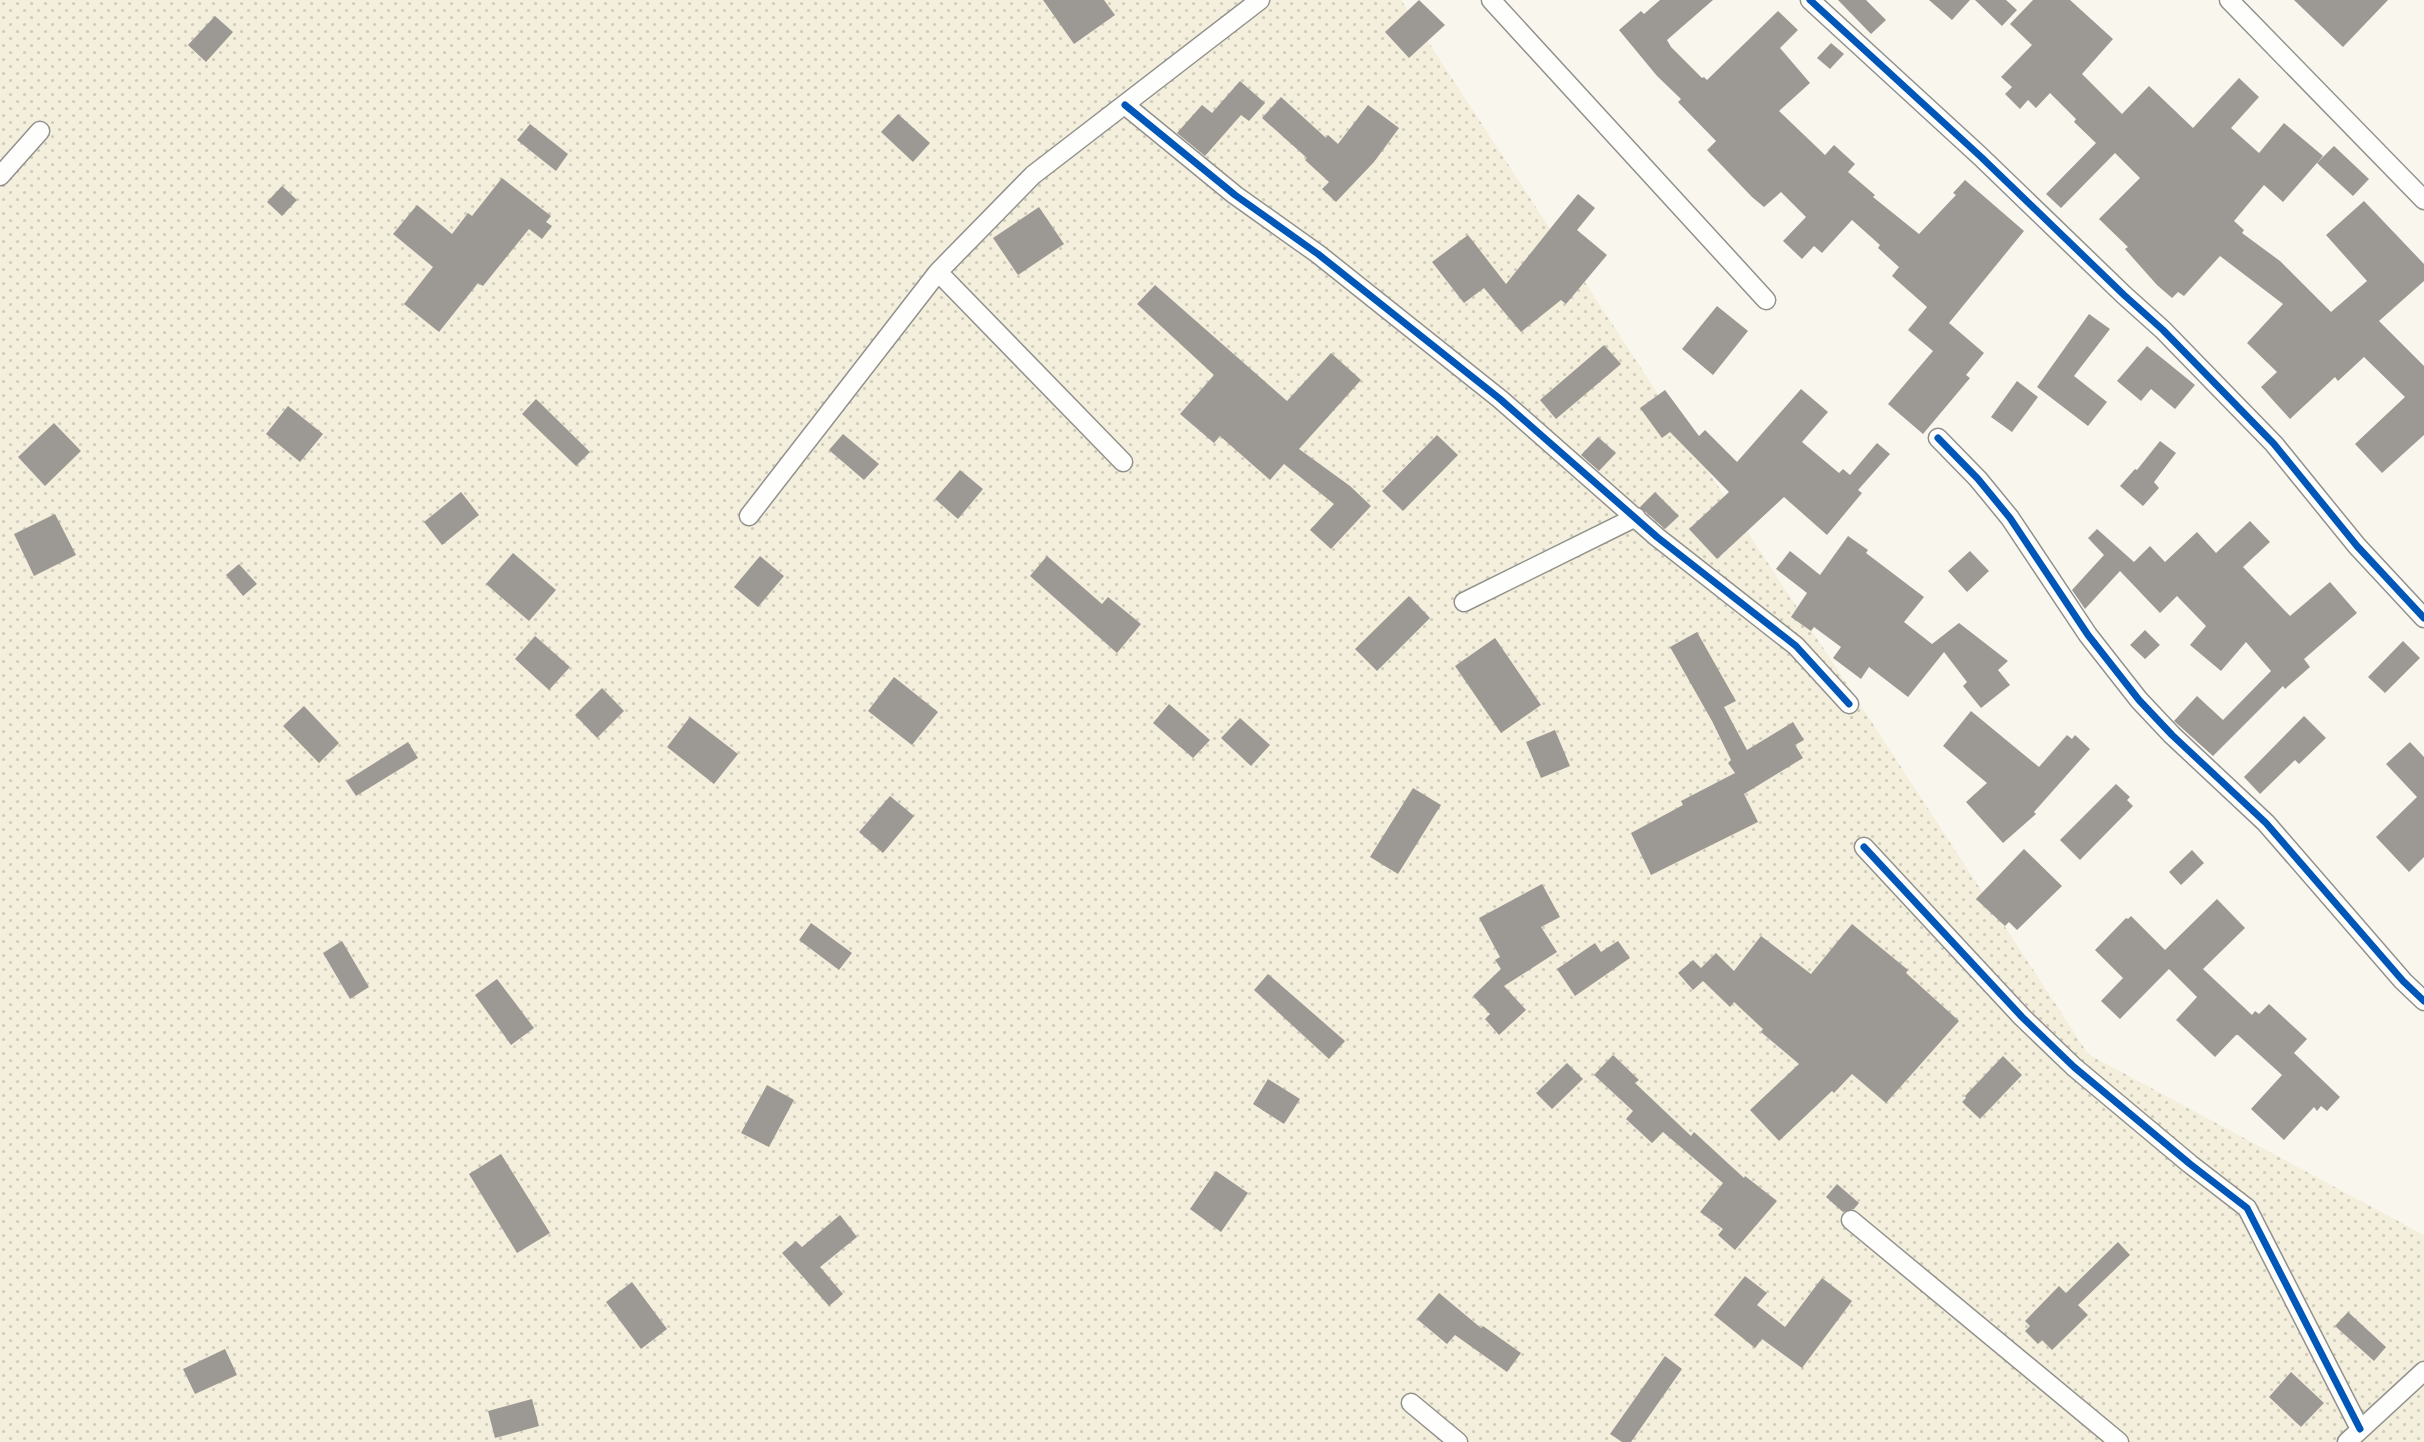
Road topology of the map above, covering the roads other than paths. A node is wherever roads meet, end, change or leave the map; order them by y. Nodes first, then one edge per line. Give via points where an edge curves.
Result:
1 (1260, 0) edge
2 (1491, 0) edge
3 (1810, 0) edge
4 (2229, 0) edge
5 (1125, 105) junction
6 (40, 131) dead end
7 (0, 176) edge
8 (2424, 200) edge
9 (938, 272) junction
10 (1766, 300) dead end
11 (1938, 438) dead end
12 (1123, 462) dead end
13 (749, 516) dead end
14 (1636, 517) junction
15 (1464, 602) dead end
16 (2424, 618) edge
17 (1849, 704) dead end
18 (1864, 847) dead end
19 (2424, 1001) edge
20 (1851, 1220) dead end
21 (2424, 1370) edge
22 (1411, 1403) dead end
23 (2360, 1429) junction
24 (1458, 1442) edge
25 (2119, 1442) edge
26 (2347, 1442) edge

1 - 5 street
2 - 10 street
3 - 16 street via 2164,330 2274,444 2357,546
4 - 8 street
5 - 9 street via 1033,175
5 - 14 street via 1500,399
6 - 7 street
9 - 12 street
9 - 13 street
11 - 19 street via 2010,518 2088,635 2139,700 2266,823
14 - 15 street
14 - 17 street via 1796,646
18 - 23 street via 2074,1067 2247,1208
20 - 25 street
21 - 23 street
22 - 24 street
23 - 26 street

